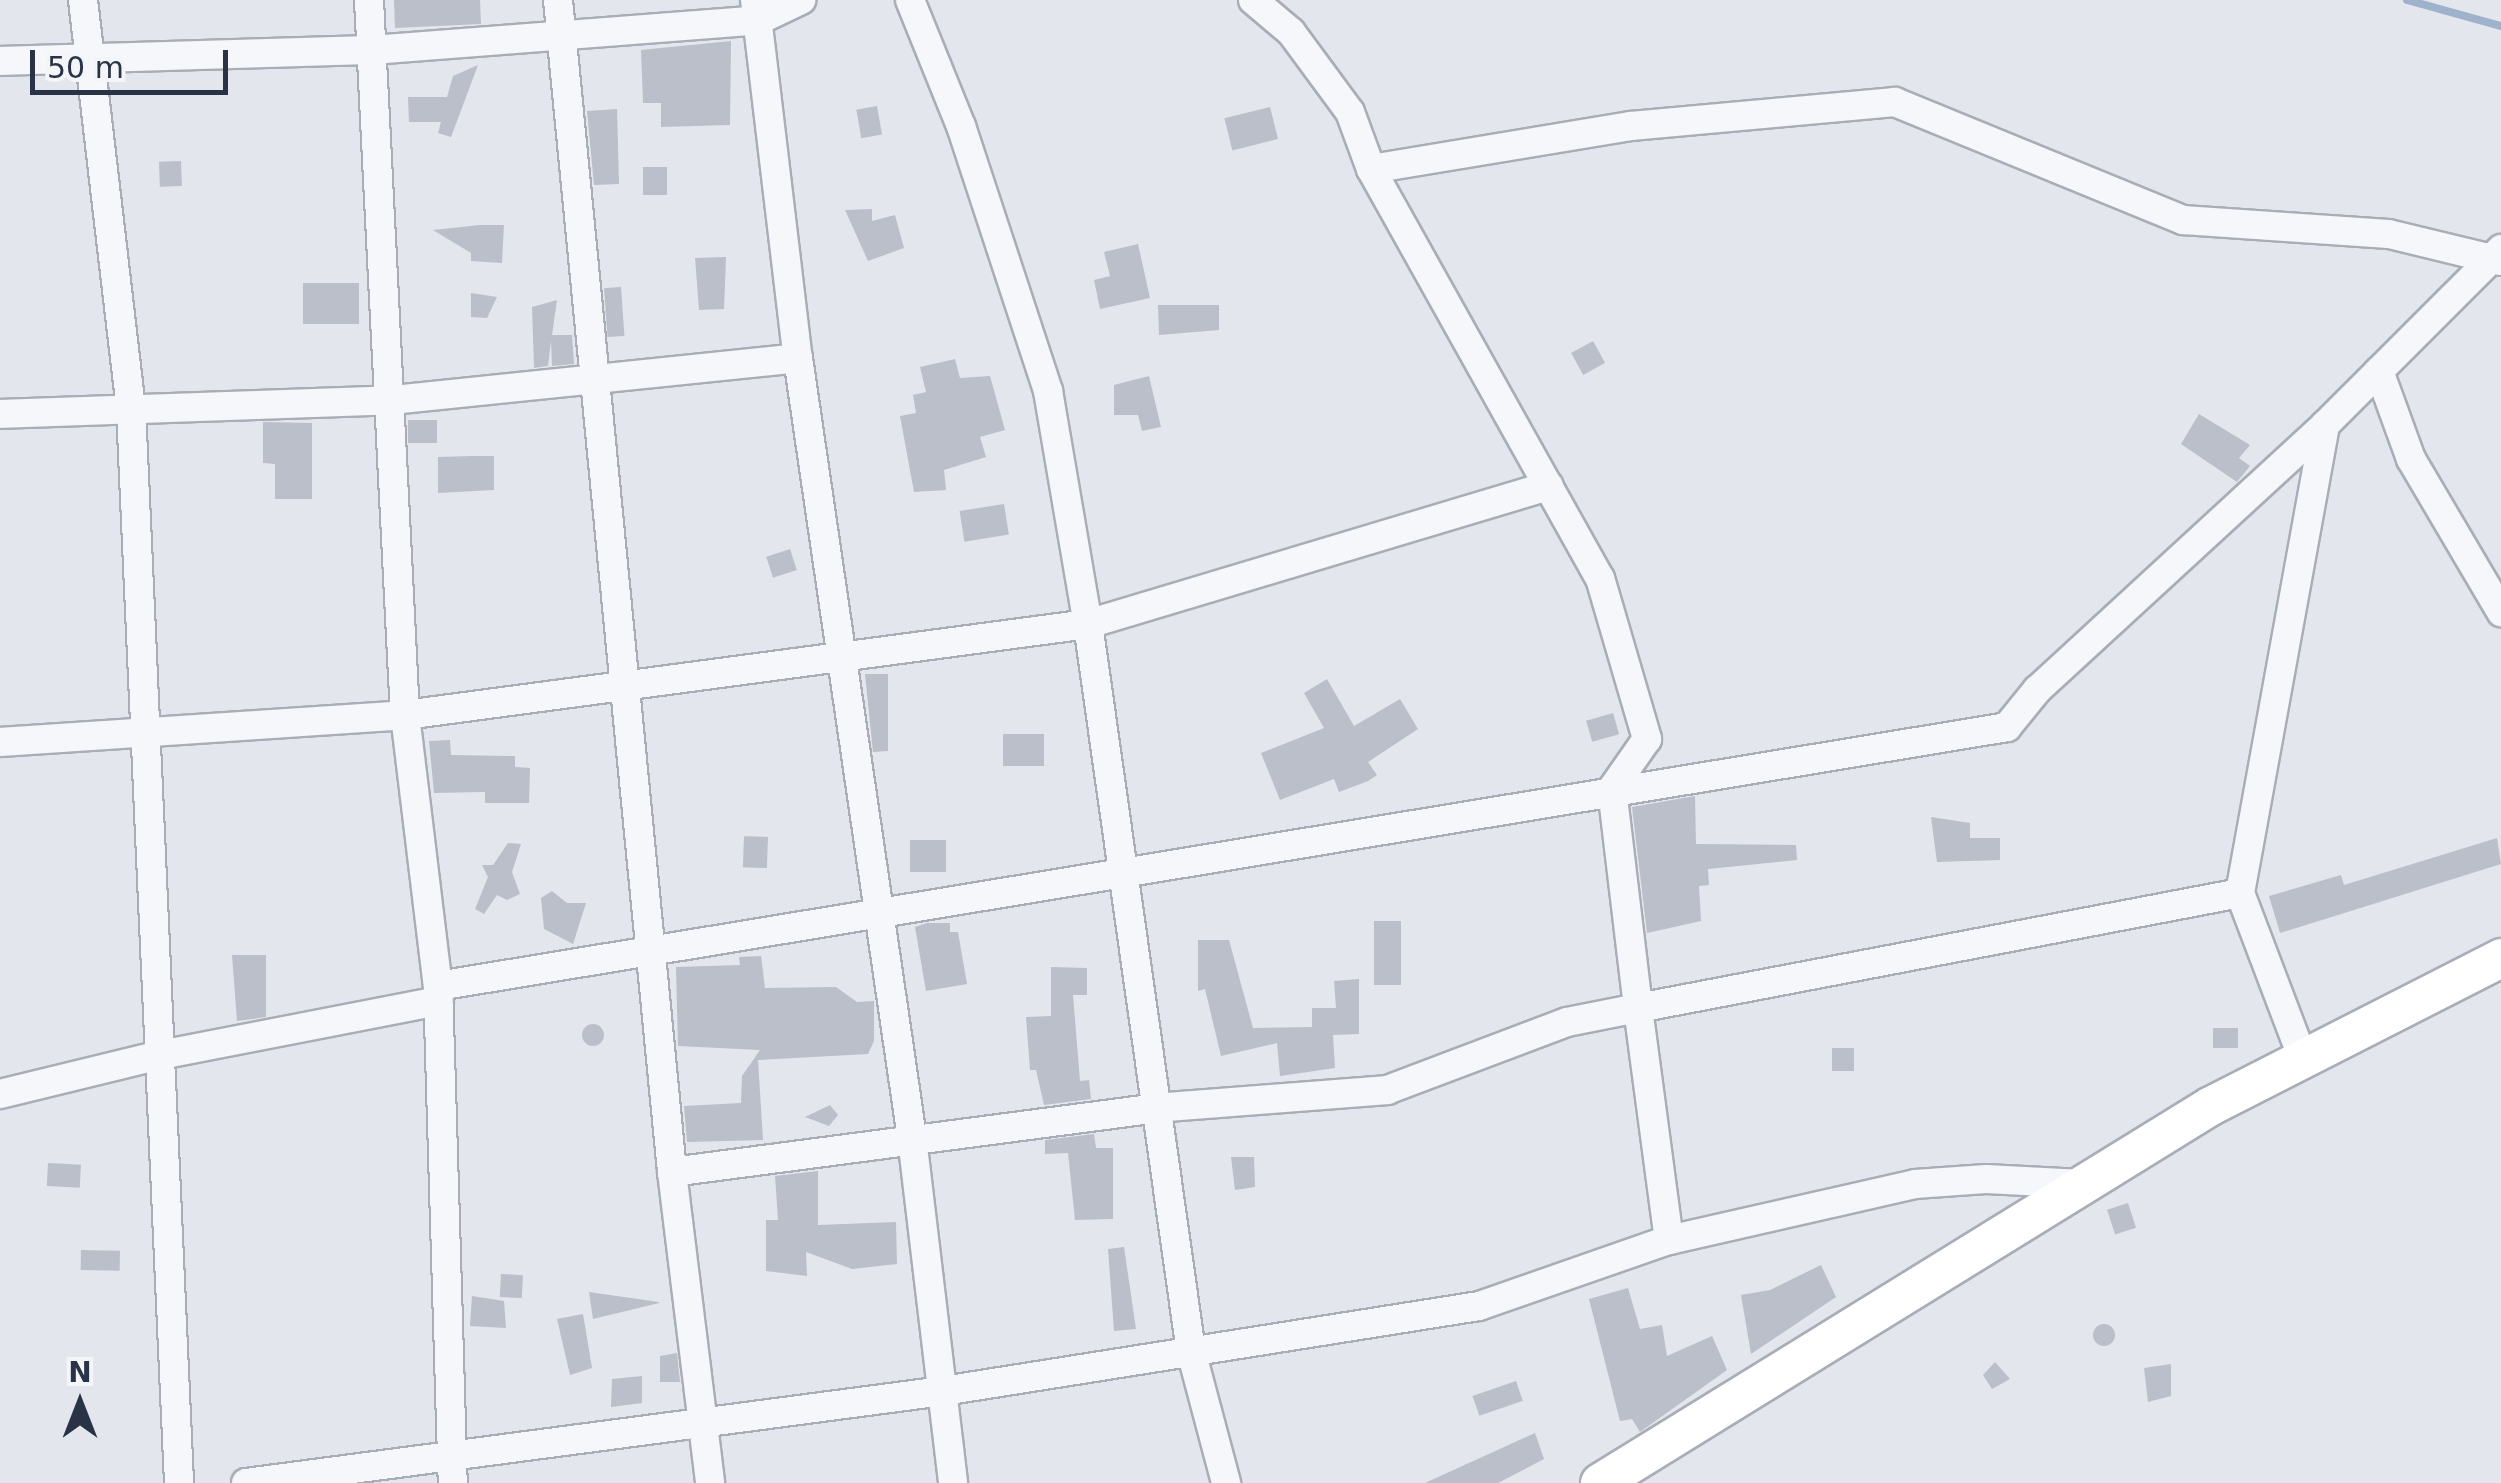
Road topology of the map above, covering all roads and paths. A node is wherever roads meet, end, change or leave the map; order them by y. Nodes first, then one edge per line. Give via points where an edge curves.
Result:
1 (83, 0) edge
2 (369, 0) edge
3 (558, 0) edge
4 (801, 0) edge
5 (910, 0) edge
6 (1252, 0) edge
7 (757, 10) edge
8 (562, 35) junction
9 (372, 50) junction
10 (88, 60) junction
11 (0, 61) edge
12 (1371, 168) junction
13 (2497, 256) edge
14 (798, 358) junction
15 (2378, 371) junction
16 (595, 380) junction
17 (393, 400) junction
18 (131, 409) junction
19 (0, 414) edge
20 (2326, 425) junction
21 (1549, 486) junction
22 (2501, 612) edge
23 (1088, 624) junction
24 (841, 657) junction
25 (625, 685) junction
26 (405, 715) junction
27 (142, 734) junction
28 (0, 742) edge
29 (1612, 789) junction
30 (1122, 872) junction
31 (2240, 893) junction
32 (879, 918) junction
33 (653, 950) junction
34 (2501, 958) edge
35 (439, 994) junction
36 (1638, 1008) junction
37 (160, 1055) junction
38 (2302, 1056) junction
39 (0, 1094) edge
40 (1155, 1108) junction
41 (912, 1138) junction
42 (672, 1172) junction
43 (2086, 1184) junction
44 (1669, 1240) junction
45 (1191, 1352) junction
46 (943, 1390) junction
47 (703, 1424) junction
48 (451, 1470) edge
49 (179, 1483) edge
50 (246, 1483) edge
51 (710, 1483) edge
52 (953, 1483) edge
53 (1226, 1483) edge
54 (1600, 1483) edge

1 - 10 street
2 - 9 street
3 - 8 street
4 - 7 street
5 - 23 street via 962,126 1048,391
6 - 12 street via 1292,32 1350,112
7 - 8 street
7 - 14 street
8 - 9 street
8 - 16 street
9 - 10 street
9 - 17 street
10 - 11 street
10 - 18 street
12 - 13 street via 1630,126 1894,102 2183,220 2389,234
12 - 21 street
13 - 15 street
14 - 16 street
14 - 24 street
15 - 20 street
15 - 22 street via 2411,459
16 - 17 street
16 - 25 street
17 - 18 street
17 - 26 street
18 - 19 street
18 - 27 street
20 - 29 street via 2036,690 2007,727
20 - 31 street
21 - 23 street
21 - 29 street via 1600,578 1647,739
23 - 24 street
23 - 30 street
24 - 25 street
24 - 32 street
25 - 26 street
25 - 33 street
26 - 27 street
26 - 35 street
27 - 28 street
27 - 37 street
29 - 30 street
29 - 36 street
30 - 32 street
30 - 40 street
31 - 36 street
31 - 38 street
32 - 33 street
32 - 41 street
33 - 35 street
33 - 42 street
34 - 38 main road
35 - 37 street
35 - 48 street
36 - 40 street via 1553,1027 1387,1090
36 - 44 street
37 - 39 street
37 - 49 street
38 - 43 main road
40 - 41 street
40 - 45 street
41 - 42 street
41 - 46 street
42 - 47 street
43 - 44 street via 1915,1184
43 - 54 main road
44 - 45 street via 1479,1306
45 - 46 street
45 - 53 street
46 - 47 street
46 - 52 street
47 - 48 street
47 - 51 street
48 - 50 street

